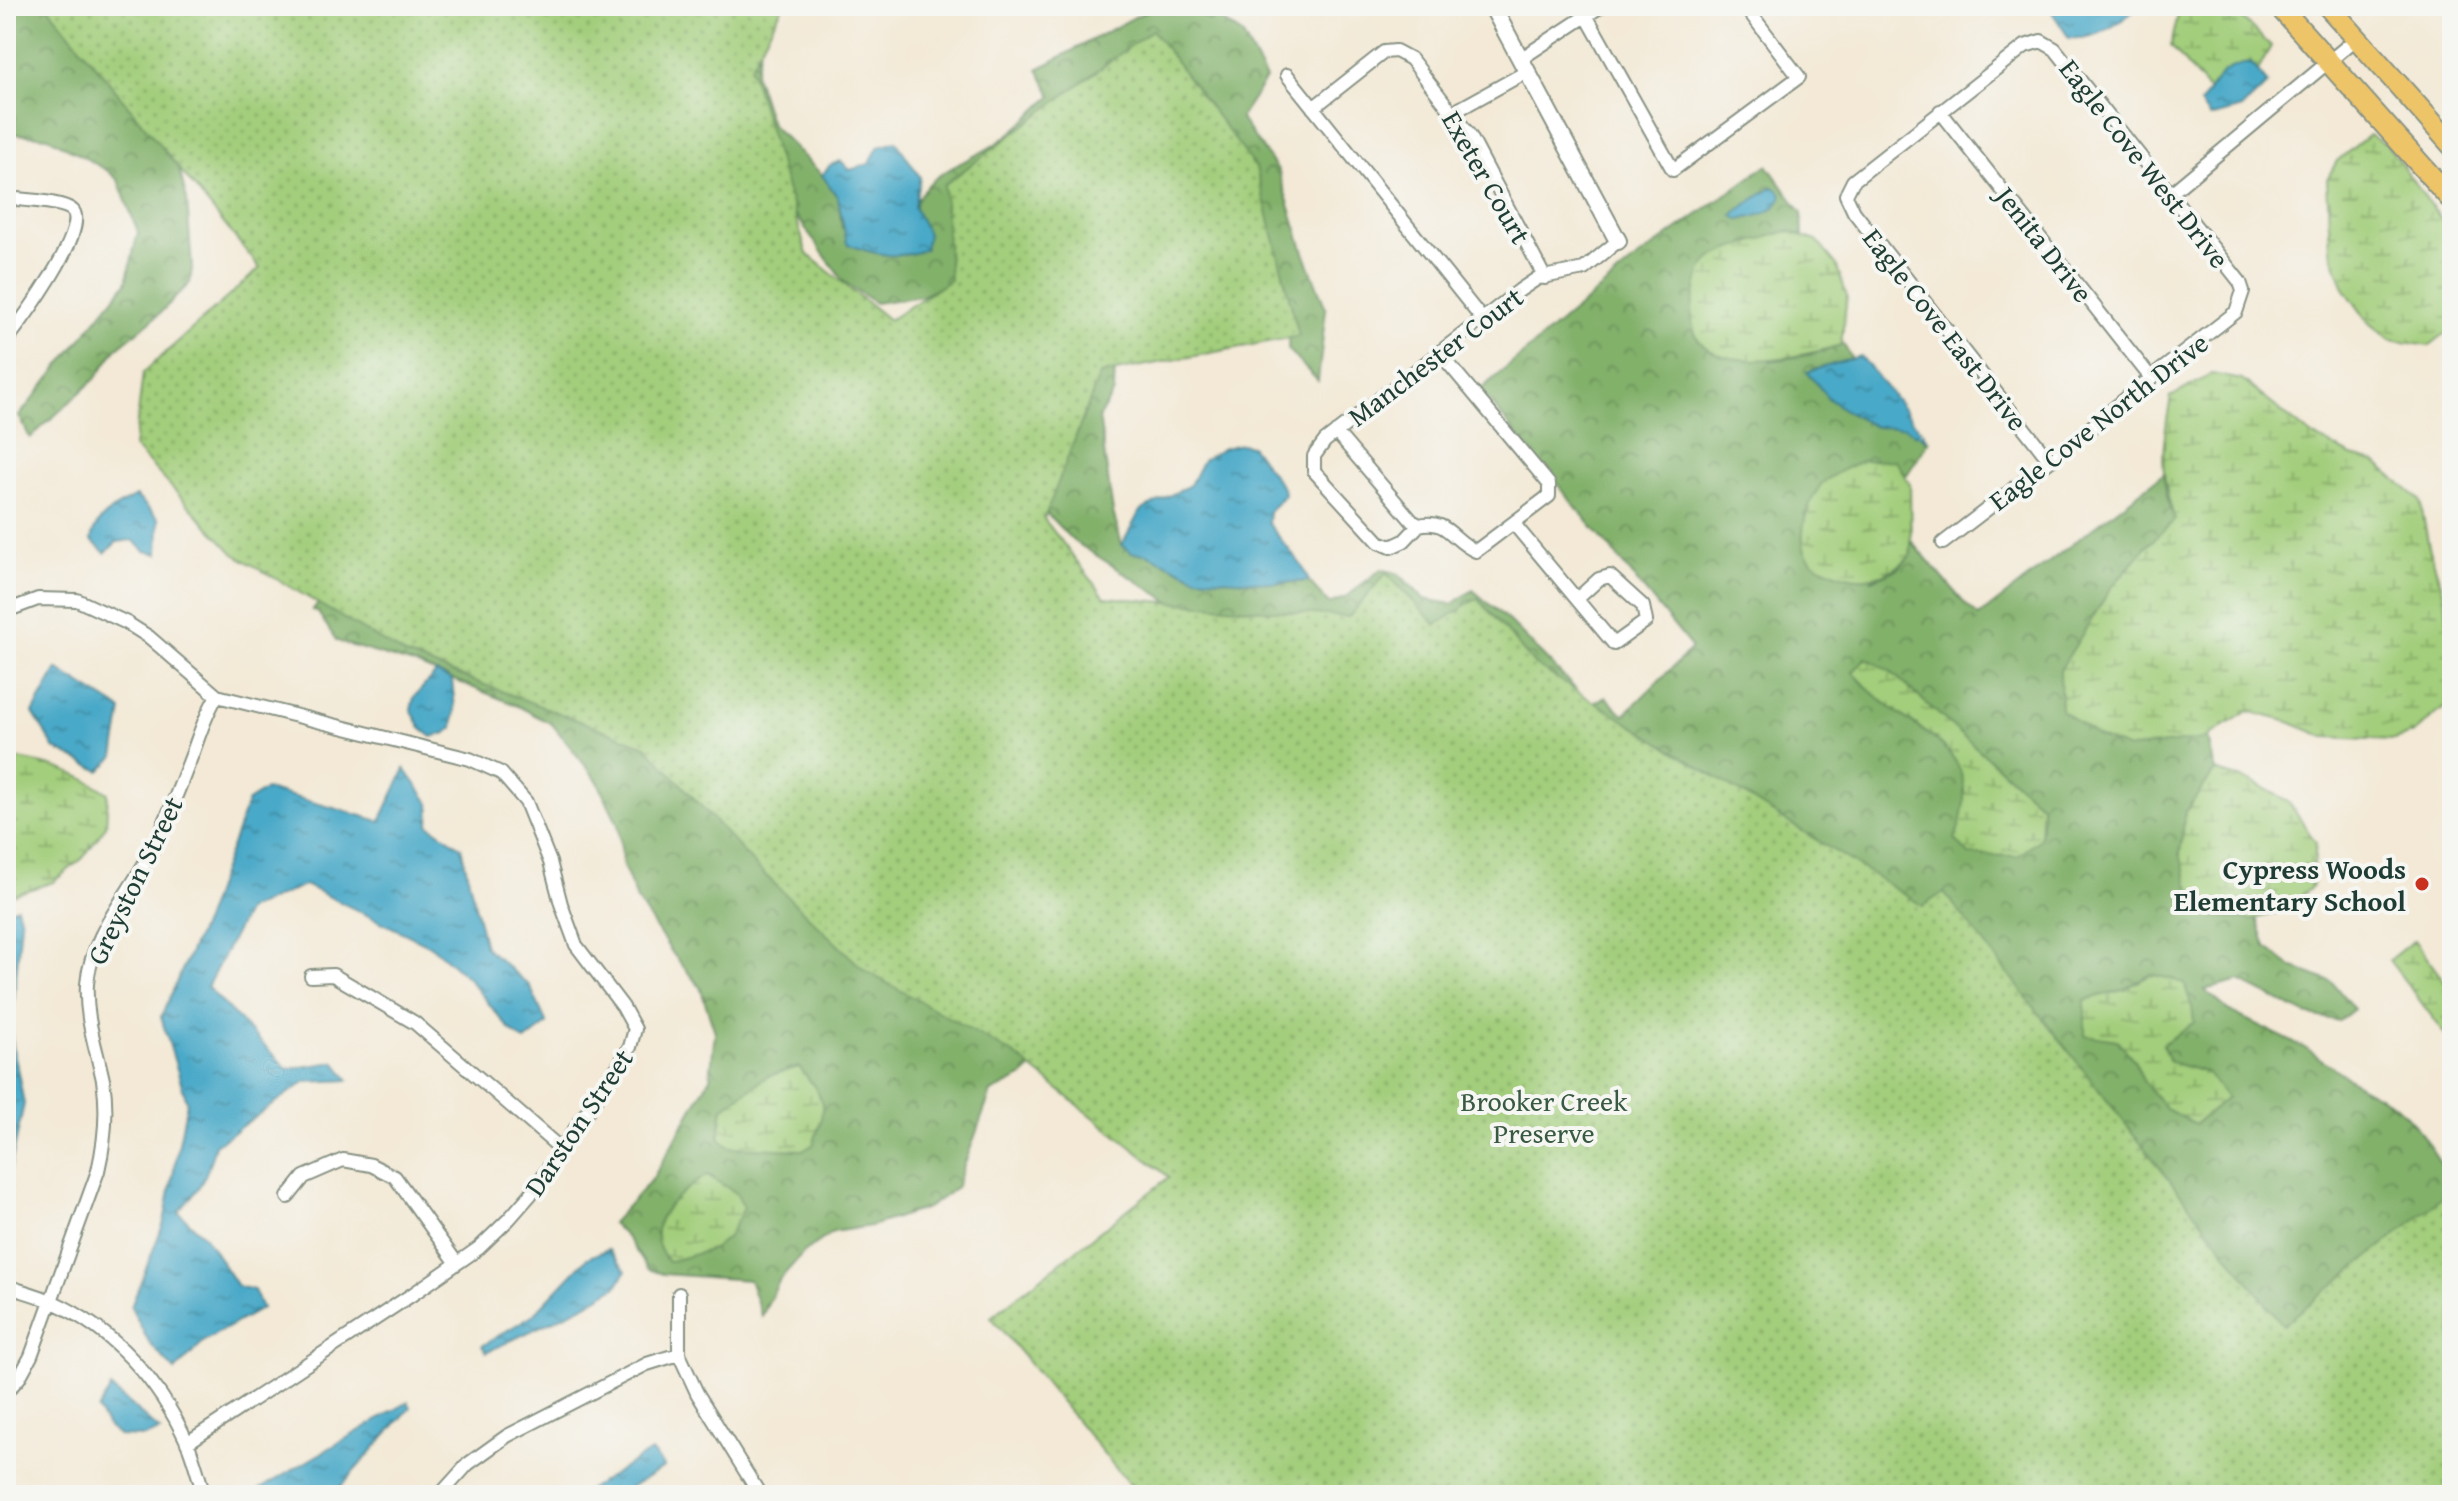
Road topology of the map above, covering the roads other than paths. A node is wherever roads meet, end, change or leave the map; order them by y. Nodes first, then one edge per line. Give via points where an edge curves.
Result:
1 (1492, 6) edge
2 (1601, 6) edge
3 (1745, 6) edge
4 (2279, 6) edge
5 (2328, 6) edge
6 (1587, 17) junction
7 (2357, 38) junction
8 (2330, 63) junction
9 (1525, 65) junction
10 (1287, 75) dead end
11 (1313, 108) junction
12 (1940, 111) junction
13 (1452, 113) junction
14 (2452, 145) edge
15 (2170, 194) junction
16 (6, 198) edge
17 (2452, 200) edge
18 (1618, 241) joint
19 (1545, 278) junction
20 (2243, 291) joint
21 (1482, 319) junction
22 (6, 341) edge
23 (1439, 352) junction
24 (2151, 378) junction
25 (1336, 432) junction
26 (2050, 461) junction
27 (1514, 524) junction
28 (1419, 525) junction
29 (1943, 543) dead end
30 (1577, 599) junction
31 (6, 611) edge
32 (217, 696) junction
33 (311, 976) dead end
34 (561, 1149) junction
35 (288, 1197) dead end
36 (456, 1262) junction
37 (6, 1286) edge
38 (679, 1294) dead end
39 (52, 1301) junction
40 (679, 1354) junction
41 (6, 1392) edge
42 (187, 1443) junction
43 (755, 1493) edge
44 (204, 1495) edge
45 (440, 1495) edge

1 - 9 street
2 - 6 street
3 - 6 street via 1799,77 1673,170
4 - 8 main road
5 - 7 main road
6 - 9 street
7 - 8 street
7 - 14 main road
8 - 15 street
8 - 17 main road
9 - 13 street
9 - 18 street
10 - 11 street
11 - 13 street, Exeter Court via 1384,52 1396,51 1411,59
11 - 21 street
12 - 15 street, Eagle Cove West Drive via 2025,46 2041,41 2055,49
12 - 24 street, Jenita Drive
12 - 26 street, Eagle Cove East Drive via 1853,181 1846,195
13 - 19 street, Exeter Court via 1470,136
15 - 20 street, Eagle Cove West Drive
16 - 22 street via 65,206 76,220 72,241
18 - 19 street, Manchester Court via 1584,269
19 - 21 street, Manchester Court
20 - 24 street, Eagle Cove North Drive via 2236,312
21 - 23 street, Manchester Court
23 - 25 street, Manchester Court
23 - 27 street via 1549,484 1549,496
24 - 26 street, Eagle Cove North Drive
25 - 28 street, Manchester Court
25 - 28 street, Manchester Court via 1314,456 1314,471 1379,542 1391,547
26 - 29 street, Eagle Cove North Drive
27 - 28 street, Manchester Court via 1476,551 1441,524
27 - 30 street
30 - 30 street via 1614,644 1646,621 1643,606 1610,576
31 - 32 street, Darston Street via 38,599 77,600 149,637
32 - 34 street, Darston Street via 470,759 501,773 518,791 533,816 576,945 635,1029 630,1047
32 - 39 street, Greyston Street via 153,849 91,960 86,1001 103,1083 106,1128 98,1171
33 - 34 street via 333,975 415,1023
34 - 36 street, Darston Street via 509,1219
35 - 36 street via 304,1177 343,1160 371,1165 395,1177
36 - 42 street, Darston Street
37 - 39 street
38 - 40 street
39 - 41 street, Greyston Street via 31,1356
39 - 42 street via 121,1346 154,1384
40 - 43 street
40 - 45 street via 647,1364 507,1436 468,1464
42 - 44 street

